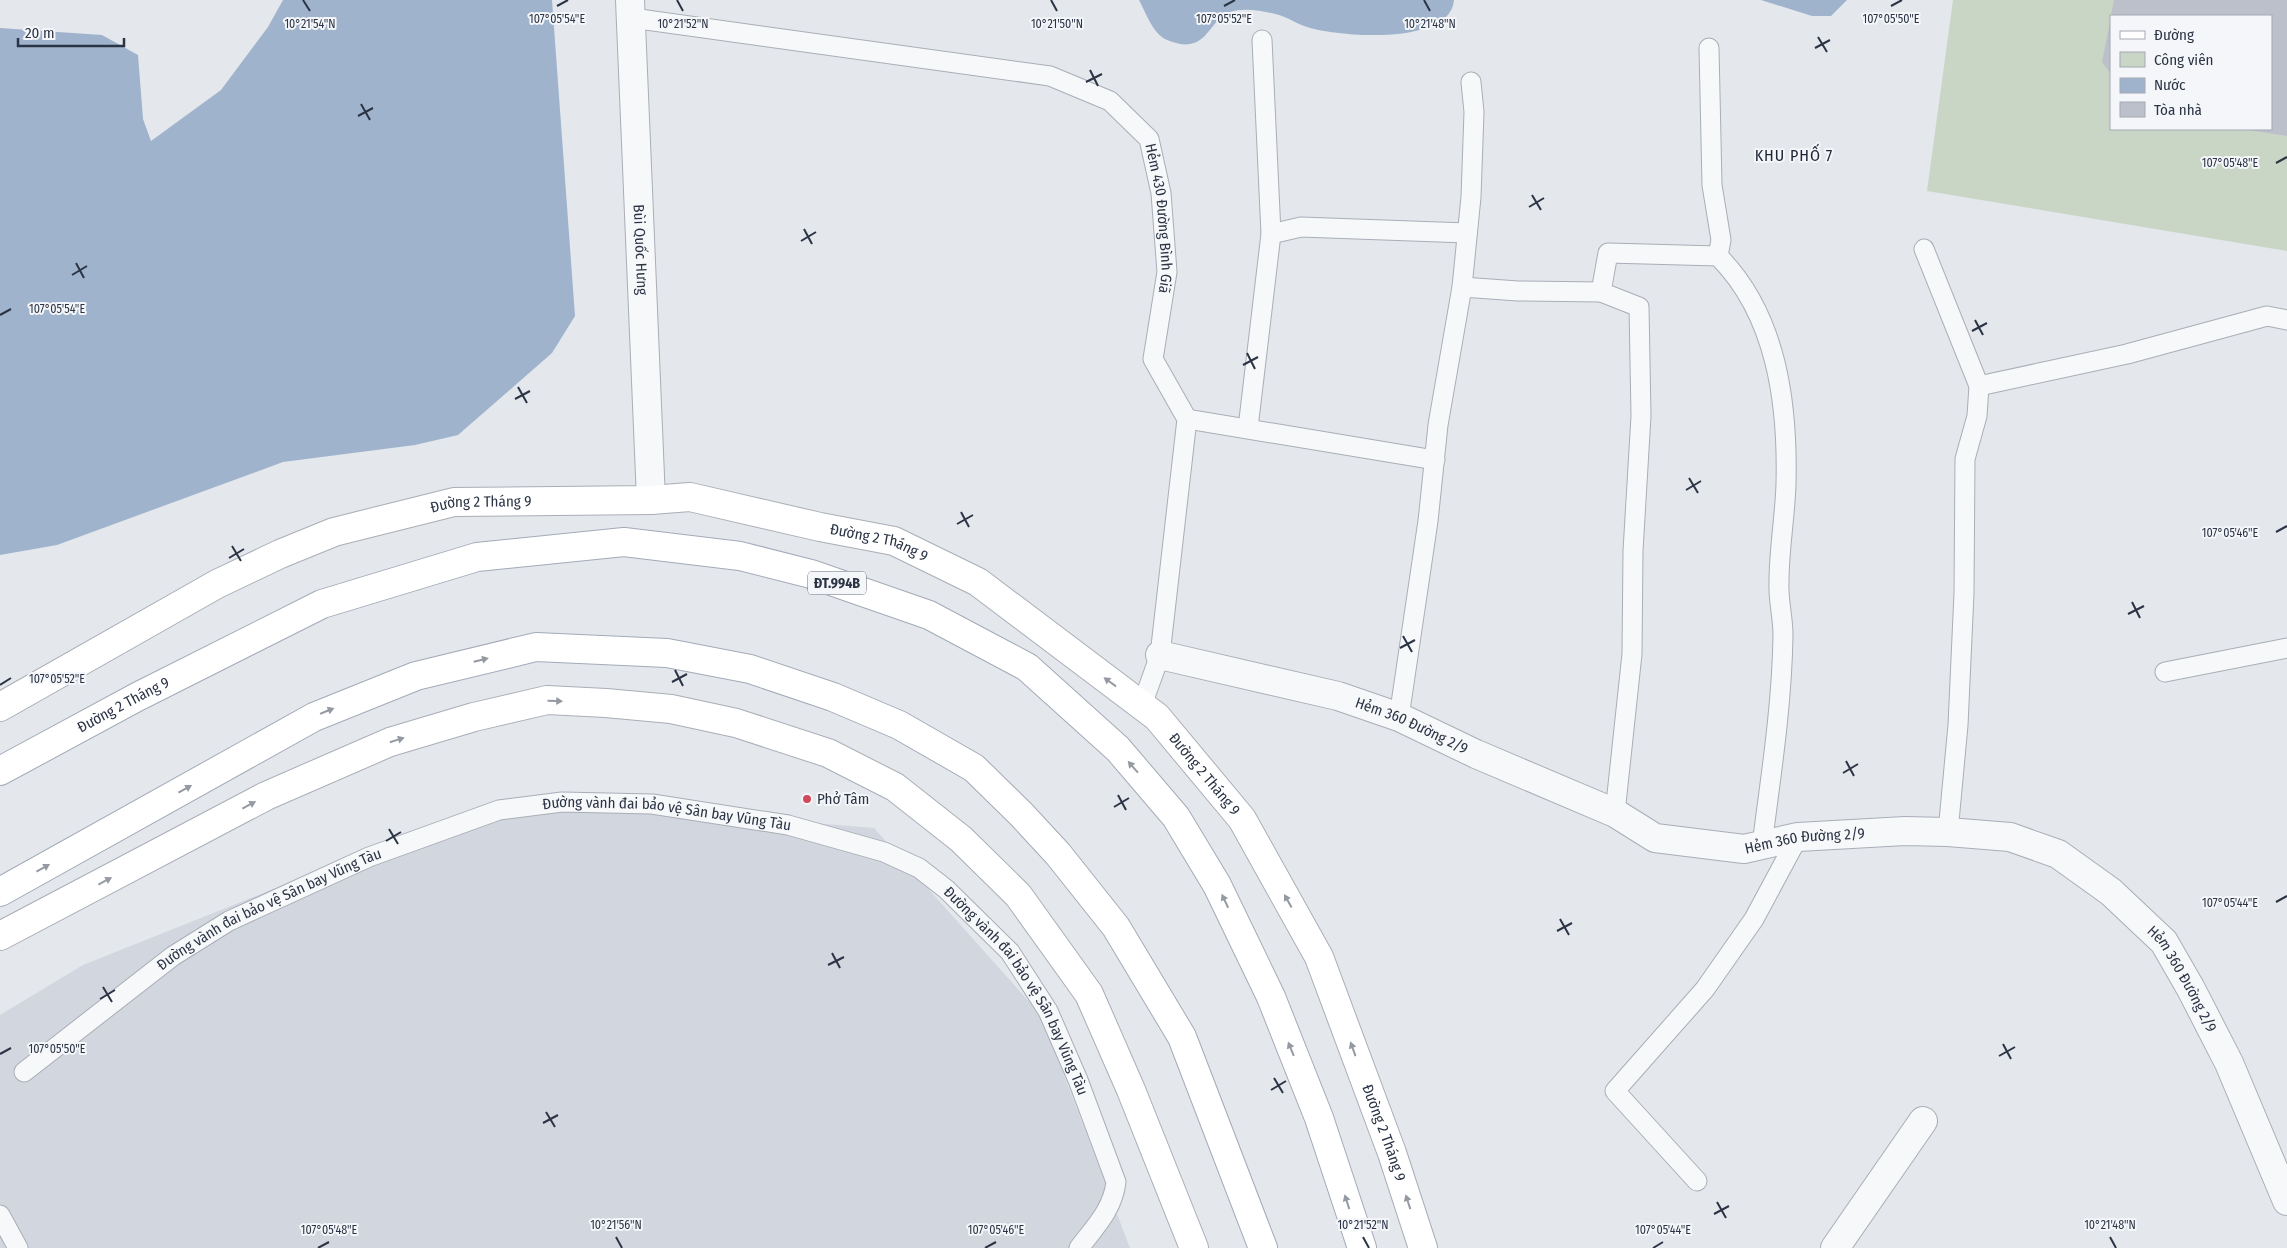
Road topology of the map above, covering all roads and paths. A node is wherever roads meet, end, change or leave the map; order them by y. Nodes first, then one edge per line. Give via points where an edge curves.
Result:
1 (631, 9) edge
2 (1262, 40) dead end
3 (1710, 48) dead end
4 (1472, 82) dead end
5 (1467, 233) junction
6 (1271, 234) junction
7 (1924, 249) dead end
8 (1718, 256) junction
9 (1462, 287) junction
10 (1601, 292) junction
11 (2287, 320) edge
12 (1979, 386) junction
13 (1186, 419) junction
14 (1248, 428) junction
15 (1435, 460) junction
16 (651, 500) junction
17 (2287, 648) edge
18 (1160, 655) junction
19 (2164, 672) dead end
20 (1142, 705) junction
21 (0, 707) edge
22 (1399, 717) junction
23 (0, 771) edge
24 (1615, 813) junction
25 (1948, 832) junction
26 (1798, 837) junction
27 (1762, 845) junction
28 (0, 892) edge
29 (0, 936) edge
30 (24, 1072) dead end
31 (1923, 1121) dead end
32 (1697, 1181) dead end
33 (2287, 1201) edge
34 (0, 1216) edge
35 (18, 1248) edge
36 (1079, 1248) edge
37 (1194, 1248) edge
38 (1263, 1248) edge
39 (1362, 1248) edge
40 (1423, 1248) edge
41 (1836, 1248) edge

1 - 13 lane, Hẻm 430 Đường Bình Giã via 1050,76 1110,100 1149,140 1161,193 1167,272 1153,359
1 - 16 street, Bùi Quốc Hưng
2 - 6 lane
3 - 8 lane via 1712,185 1721,240
4 - 5 lane via 1474,112
5 - 6 lane via 1301,227
5 - 9 lane
6 - 14 lane
7 - 12 lane
8 - 10 lane via 1608,253
8 - 27 lane via 1735,273 1758,312 1779,370 1785,440 1786,484 1778,584 1783,633 1782,666 1775,752
9 - 10 lane
9 - 15 lane
10 - 24 lane via 1639,307 1641,416 1632,654
11 - 12 lane via 2267,316 2127,354
12 - 25 lane via 1977,416 1965,459 1960,690
13 - 14 lane
13 - 18 lane
14 - 15 lane
15 - 22 lane
20 -> 16 main road, Đường 2 Tháng 9 via 978,582 894,540 820,527 690,497
16 - 21 main road, Đường 2 Tháng 9 via 454,502 334,532 217,584
17 - 19 lane
18 - 20 lane
18 - 22 street, Hẻm 360 Đường 2/9 via 1338,696
40 -> 20 main road, Đường 2 Tháng 9 via 1392,1153 1319,957 1242,819 1157,717
22 - 24 street, Hẻm 360 Đường 2/9 via 1476,754
39 -> 23 main road, Đường 2 Tháng 9 / ĐT.994B via 1319,1118 1271,997 1217,885 1176,816 1118,749 1027,666 929,615 811,574 740,556 624,542 477,557 322,604 136,697
24 - 27 street, Hẻm 360 Đường 2/9 via 1655,838 1744,849
25 - 26 street, Hẻm 360 Đường 2/9
25 - 33 street, Hẻm 360 Đường 2/9 via 2010,837 2058,854 2110,892 2164,942 2229,1062
26 - 27 street, Hẻm 360 Đường 2/9
26 - 32 lane via 1754,919 1705,990 1615,1091
28 -> 38 main road via 314,717 416,676 536,647 667,653 750,670 833,697 899,725 974,768 1058,854 1116,927 1182,1037
29 -> 37 main road via 266,796 390,742 474,716 547,700 606,702 736,723 828,753 895,787 961,839 1018,895 1089,994
30 - 36 lane, Đường vành đai bảo vệ Sân bay Vũng Tàu via 172,956 230,921 369,857 500,810 562,802 652,804 788,825 884,852 919,868 946,889 1010,952 1048,1011 1116,1182 1108,1212
31 - 41 street
34 - 35 lane

